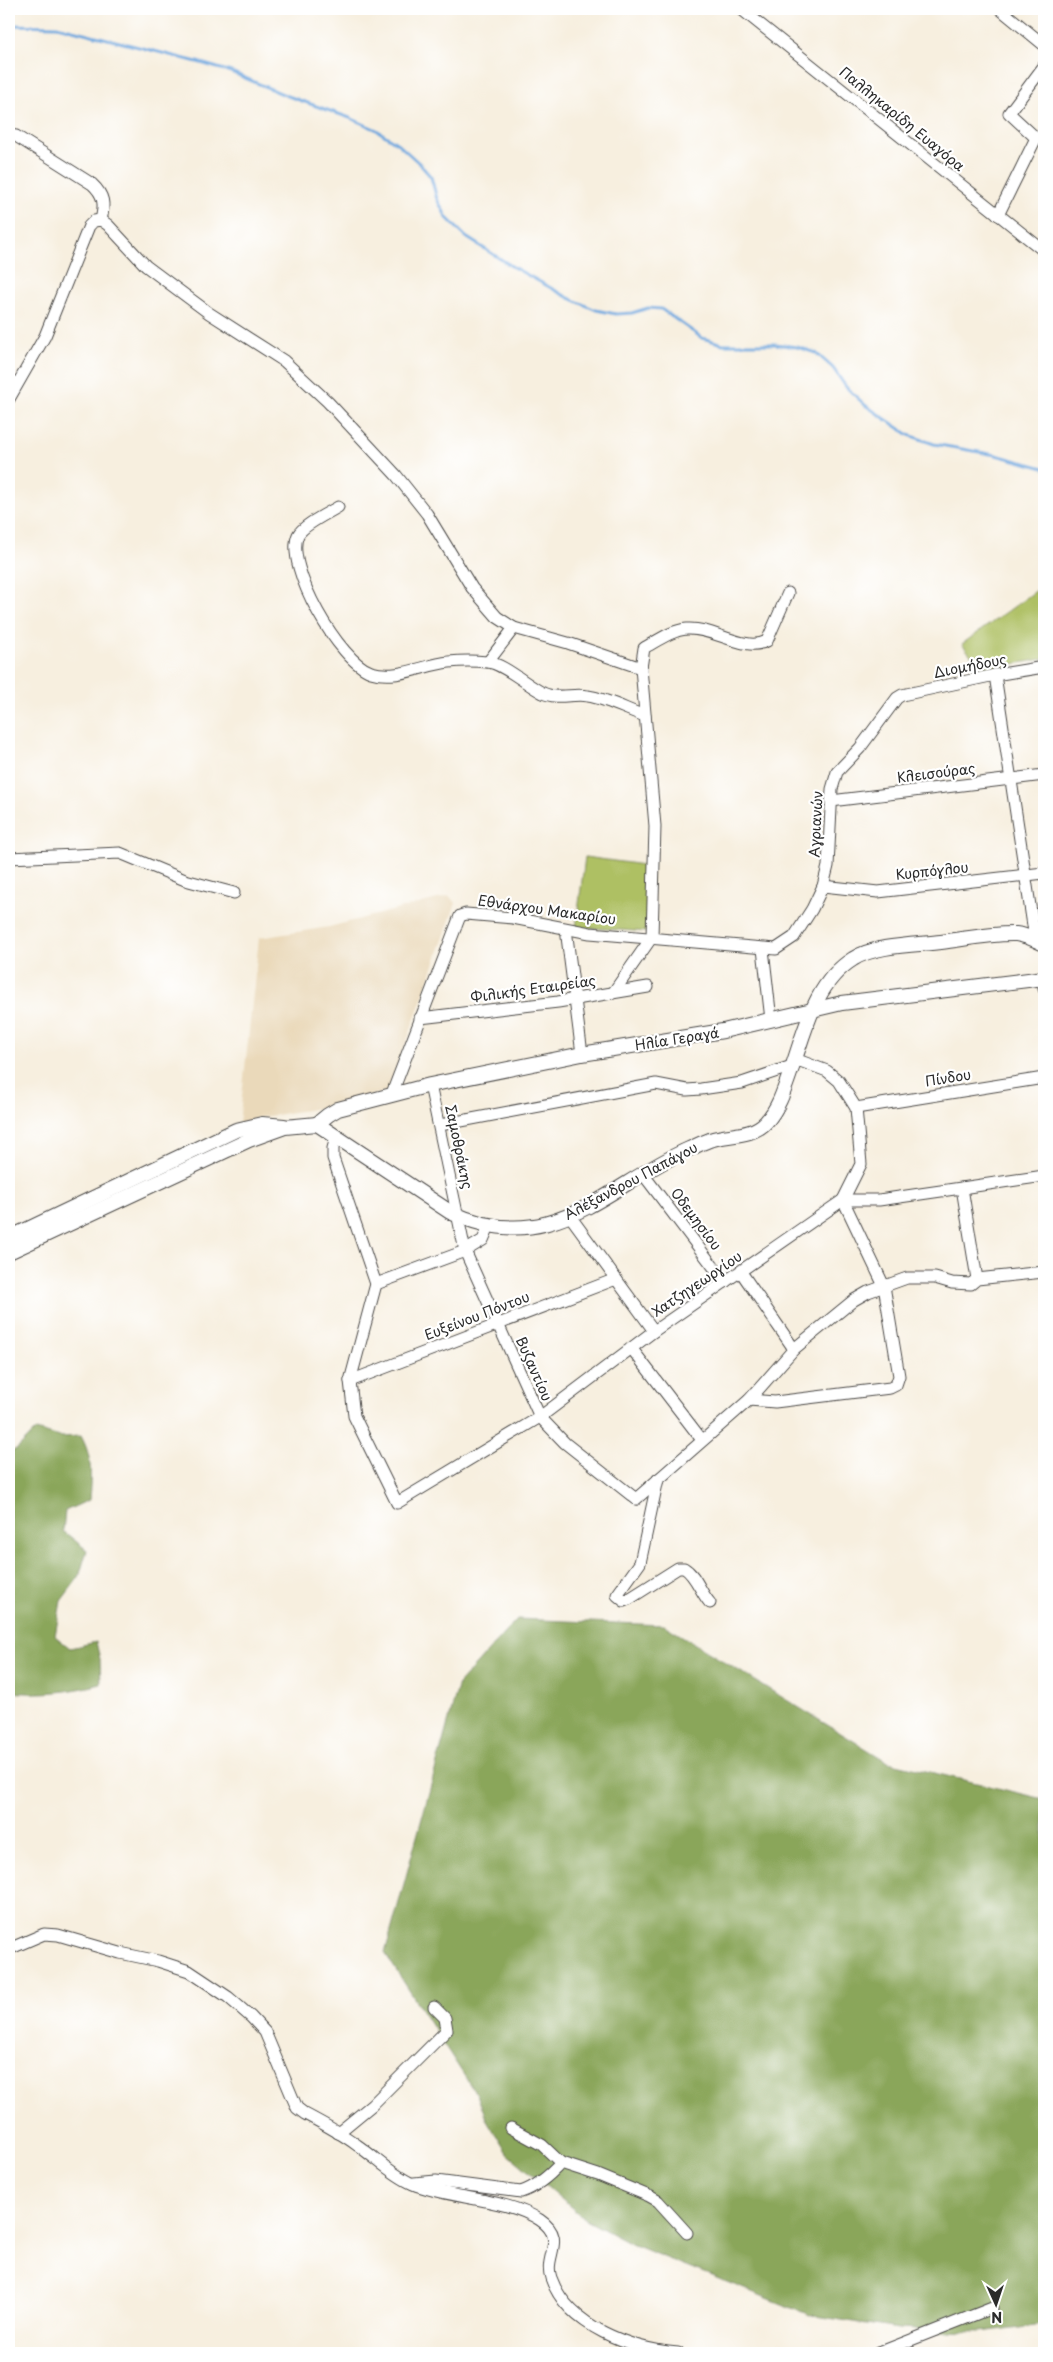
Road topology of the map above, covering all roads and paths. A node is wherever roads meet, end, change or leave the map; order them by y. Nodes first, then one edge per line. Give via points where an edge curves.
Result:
1 (741, 9) edge
2 (1000, 9) edge
3 (1044, 45) edge
4 (1044, 66) edge
5 (9, 135) edge
6 (998, 215) junction
7 (101, 220) junction
8 (1044, 252) edge
9 (9, 399) edge
10 (338, 507) dead end
11 (788, 593) dead end
12 (514, 628) junction
13 (488, 662) junction
14 (1044, 667) edge
15 (641, 668) junction
16 (995, 675) junction
17 (902, 695) joint
18 (645, 716) junction
19 (1044, 775) edge
20 (1010, 780) junction
21 (831, 800) junction
22 (9, 858) edge
23 (1044, 873) edge
24 (1026, 876) junction
25 (823, 886) junction
26 (234, 893) dead end
27 (566, 929) junction
28 (652, 937) junction
29 (1038, 941) edge
30 (763, 949) junction
31 (1044, 982) edge
32 (648, 987) dead end
33 (613, 993) junction
34 (575, 999) junction
35 (811, 1010) junction
36 (420, 1018) junction
37 (771, 1020) junction
38 (582, 1054) junction
39 (793, 1063) junction
40 (1044, 1078) edge
41 (430, 1085) junction
42 (391, 1096) junction
43 (856, 1108) junction
44 (317, 1124) junction
45 (440, 1125) junction
46 (284, 1126) junction
47 (336, 1138) junction
48 (642, 1174) junction
49 (1044, 1176) edge
50 (962, 1188) junction
51 (843, 1200) junction
52 (457, 1216) junction
53 (570, 1216) junction
54 (488, 1226) junction
55 (9, 1238) edge
56 (465, 1251) junction
57 (9, 1252) edge
58 (742, 1272) junction
59 (1044, 1272) edge
60 (616, 1279) junction
61 (977, 1279) junction
62 (725, 1282) junction
63 (376, 1284) junction
64 (884, 1286) junction
65 (498, 1324) junction
66 (654, 1331) junction
67 (632, 1349) junction
68 (794, 1349) junction
69 (350, 1382) junction
70 (749, 1400) junction
71 (540, 1417) junction
72 (702, 1440) junction
73 (658, 1479) junction
74 (710, 1603) dead end
75 (9, 1949) edge
76 (434, 2007) dead end
77 (510, 2128) dead end
78 (338, 2133) junction
79 (561, 2164) junction
80 (410, 2183) junction
81 (687, 2233) dead end
82 (992, 2308) dead end
83 (678, 2353) edge
84 (878, 2353) edge

1 - 6 street, Παλληκαρίδη Ευαγόρα
2 - 3 street
4 - 6 street via 1009,112 1036,138
5 - 7 street via 16,136 101,192 104,207
6 - 8 street, Παλληκαρίδη Ευαγόρα
7 - 9 street via 89,226 45,336
7 - 12 street via 146,266 209,313 284,361 328,402 396,475 427,514 472,588 488,607
10 - 13 street via 301,530 297,536 296,556 306,590 350,658 370,672 381,674 448,662
11 - 15 street via 767,641 752,645 687,629 644,648
12 - 13 street
12 - 15 street
13 - 18 street via 543,694 589,696
14 - 16 street, Διομήδους
15 - 18 street
16 - 17 street, Διομήδους
16 - 20 street
17 - 21 street, Αγριανών via 837,772
18 - 28 street via 655,826
19 - 20 street, Κλεισούρας
20 - 21 street, Κλεισούρας
20 - 24 street
21 - 25 street, Αγριανών via 830,850
22 - 26 street via 120,853 184,880
23 - 24 street, Κυρπόγλου
24 - 25 street, Κυρπόγλου via 878,892
24 - 29 street
25 - 30 street, Αγριανών via 794,937 776,949
27 - 28 street, Εθνάρχου Μακαρίου
27 - 34 street
27 - 36 street, Εθνάρχου Μακαρίου via 513,918 460,916
28 - 30 street, Εθνάρχου Μακαρίου
28 - 33 street, Φιλικής Εταιρείας
29 - 35 street, Αλέξανδρου Παπάγου via 1017,934 871,952 854,958 832,975
30 - 37 street
31 - 35 street, Ηλία Γεραγά via 842,1003
32 - 33 street
33 - 34 street, Φιλικής Εταιρείας
34 - 36 street, Φιλικής Εταιρείας
34 - 38 street
35 - 37 street, Ηλία Γεραγά
35 - 39 street, Αλέξανδρου Παπάγου
36 - 42 street, Εθνάρχου Μακαρίου
37 - 38 street, Ηλία Γεραγά
38 - 41 street, Ηλία Γεραγά
39 - 43 street via 826,1071 840,1081
39 - 45 street via 742,1083 687,1090 656,1084
39 - 48 street, Αλέξανδρου Παπάγου via 775,1109 759,1129 712,1139
40 - 43 street, Πίνδου
41 - 42 street, Ηλία Γεραγά
41 - 45 street, Σαμοθράκης
42 - 44 street, Ηλία Γεραγά via 338,1109
43 - 51 street via 861,1164
44 - 46 street
44 - 47 street, Αλέξανδρου Παπάγου
45 - 52 street, Σαμοθράκης
46 - 55 street via 262,1124 236,1130
46 - 57 street
47 - 52 street, Αλέξανδρου Παπάγου
47 - 63 street via 333,1158
48 - 53 street, Αλέξανδρου Παπάγου
48 - 62 street, Οδεμησίου
49 - 50 street
50 - 51 street via 879,1200
50 - 61 street
51 - 58 street, Χατζηγεωργίου
51 - 64 street
52 - 54 street, Αλέξανδρου Παπάγου
52 - 56 street, Βυζαντίου
53 - 54 street, Αλέξανδρου Παπάγου via 524,1227
53 - 60 street
54 - 56 street via 483,1240
56 - 63 street
56 - 65 street, Βυζαντίου
58 - 62 street, Χατζηγεωργίου
58 - 68 street
59 - 61 street
60 - 65 street, Ευξείνου Πόντου
60 - 66 street
61 - 64 street via 971,1284 917,1277
62 - 66 street, Χατζηγεωργίου
63 - 69 street
64 - 68 street via 854,1300
64 - 70 street via 899,1376 896,1385 775,1402
65 - 69 street, Ευξείνου Πόντου
65 - 71 street, Βυζαντίου
66 - 67 street, Χατζηγεωργίου
67 - 71 street, Χατζηγεωργίου
67 - 72 street
68 - 70 street
69 - 71 street, Χατζηγεωργίου via 354,1416 397,1503
70 - 72 street
71 - 73 street, Βυζαντίου via 565,1443 636,1499
72 - 73 street
73 - 74 street via 640,1563 617,1595 624,1601 629,1599 678,1568 684,1568
75 - 78 street via 44,1934 58,1935 189,1971 228,1996 252,2017 265,2032 297,2108
76 - 78 street via 445,2018 446,2030 372,2105
77 - 79 street via 542,2145
78 - 80 street
79 - 80 street via 550,2175 520,2192 436,2181
79 - 81 street via 649,2196 658,2201
80 - 83 street via 491,2202 538,2218 550,2230 554,2240 550,2277 569,2307 599,2330 628,2344 652,2351
82 - 84 street

